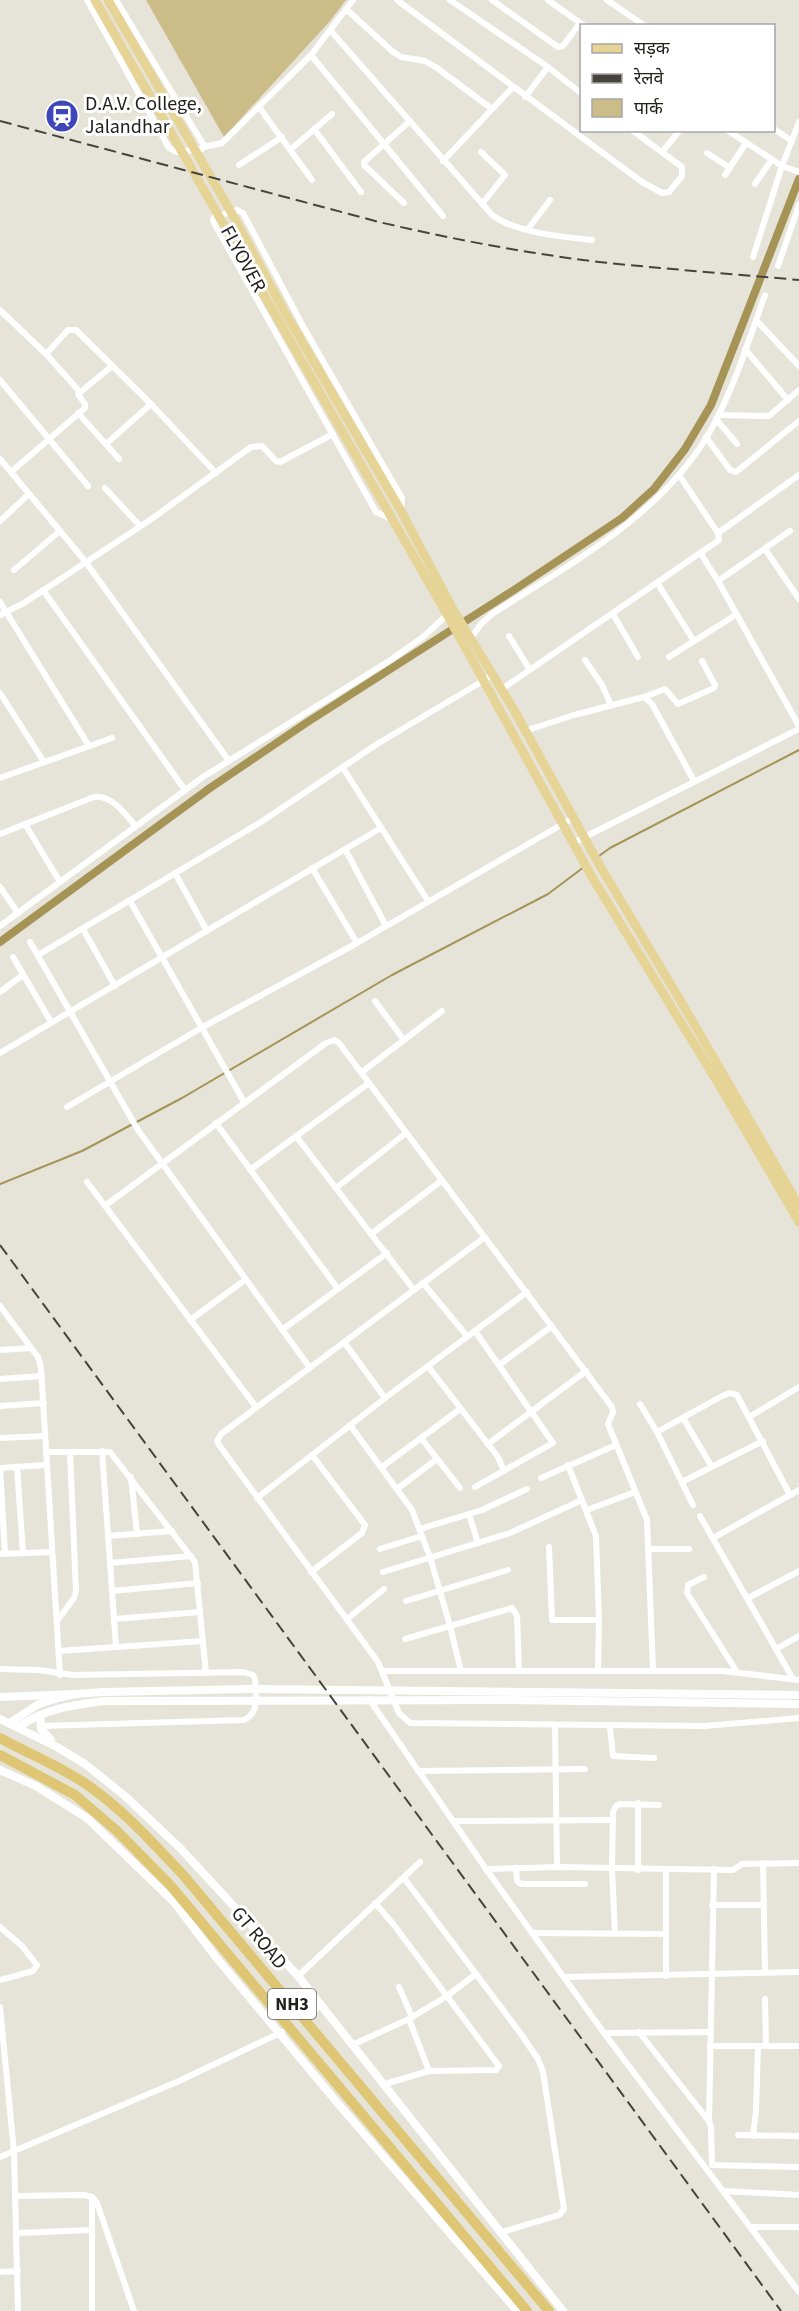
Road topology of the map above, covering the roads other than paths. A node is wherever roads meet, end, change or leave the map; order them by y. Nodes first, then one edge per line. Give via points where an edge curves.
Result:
1 (87, 0) edge
2 (95, 0) edge
3 (108, 0) edge
4 (116, 0) edge
5 (353, 0) edge
6 (397, 0) edge
7 (450, 0) edge
8 (492, 0) edge
9 (548, 0) edge
10 (607, 0) edge
11 (346, 9) junction
12 (581, 24) edge
13 (642, 24) edge
14 (580, 27) edge
15 (330, 30) junction
16 (311, 55) junction
17 (548, 67) junction
18 (513, 87) junction
19 (580, 92) edge
20 (525, 96) junction
21 (259, 107) junction
22 (492, 109) junction
23 (332, 114) dead end
24 (410, 121) junction
25 (799, 122) edge
26 (314, 129) junction
27 (775, 130) edge
28 (635, 132) edge
29 (678, 132) edge
30 (730, 132) edge
31 (282, 137) junction
32 (792, 141) junction
33 (384, 142) junction
34 (746, 143) junction
35 (204, 147) junction
36 (291, 149) junction
37 (481, 152) dead end
38 (662, 152) junction
39 (707, 153) dead end
40 (772, 159) junction
41 (443, 161) junction
42 (239, 165) dead end
43 (785, 167) junction
44 (730, 168) junction
45 (799, 172) edge
46 (725, 175) dead end
47 (312, 180) dead end
48 (755, 184) dead end
49 (361, 192) dead end
50 (550, 200) dead end
51 (404, 203) dead end
52 (482, 204) junction
53 (799, 205) edge
54 (443, 216) dead end
55 (796, 225) edge
56 (528, 229) junction
57 (592, 240) dead end
58 (753, 257) dead end
59 (778, 266) dead end
60 (765, 295) dead end
61 (0, 310) edge
62 (756, 320) junction
63 (745, 349) junction
64 (46, 354) junction
65 (112, 366) junction
66 (799, 366) edge
67 (0, 380) edge
68 (7, 390) junction
69 (799, 390) edge
70 (80, 392) junction
71 (0, 396) edge
72 (788, 400) junction
73 (151, 404) junction
74 (78, 413) junction
75 (717, 417) junction
76 (799, 421) edge
77 (333, 434) junction
78 (706, 437) junction
79 (49, 439) junction
80 (106, 444) junction
81 (738, 444) dead end
82 (119, 459) dead end
83 (0, 460) edge
84 (11, 472) junction
85 (216, 473) junction
86 (679, 475) junction
87 (799, 475) edge
88 (87, 486) dead end
89 (105, 488) dead end
90 (29, 494) junction
91 (401, 511) junction
92 (391, 519) junction
93 (0, 521) edge
94 (140, 526) junction
95 (60, 531) junction
96 (790, 531) dead end
97 (718, 533) junction
98 (765, 549) junction
99 (700, 554) junction
100 (85, 561) junction
101 (14, 570) dead end
102 (718, 581) junction
103 (658, 584) junction
104 (43, 590) junction
105 (799, 599) edge
106 (0, 602) edge
107 (3, 614) edge
108 (451, 614) junction
109 (613, 614) junction
110 (737, 614) junction
111 (466, 636) junction
112 (508, 636) dead end
113 (694, 641) junction
114 (639, 657) dead end
115 (669, 657) dead end
116 (585, 660) dead end
117 (702, 661) dead end
118 (530, 670) junction
119 (493, 675) junction
120 (484, 681) junction
121 (502, 689) junction
122 (0, 693) edge
123 (644, 697) junction
124 (610, 705) junction
125 (799, 727) edge
126 (525, 732) junction
127 (112, 738) dead end
128 (89, 746) junction
129 (229, 761) junction
130 (44, 762) junction
131 (343, 768) junction
132 (0, 778) edge
133 (694, 782) junction
134 (185, 790) junction
135 (573, 818) junction
136 (25, 824) junction
137 (563, 824) junction
138 (136, 826) junction
139 (381, 828) junction
140 (0, 834) edge
141 (583, 837) junction
142 (573, 843) junction
143 (345, 849) junction
144 (312, 868) junction
145 (175, 873) junction
146 (60, 882) junction
147 (0, 887) edge
148 (130, 901) junction
149 (428, 901) junction
150 (18, 913) junction
151 (0, 926) edge
152 (386, 926) junction
153 (83, 929) junction
154 (207, 930) junction
155 (30, 942) dead end
156 (357, 943) junction
157 (38, 955) junction
158 (13, 957) dead end
159 (161, 959) junction
160 (23, 975) junction
161 (115, 986) junction
162 (0, 992) edge
163 (375, 1001) dead end
164 (71, 1011) junction
165 (442, 1011) dead end
166 (51, 1022) junction
167 (201, 1028) junction
168 (403, 1039) junction
169 (0, 1053) edge
170 (362, 1072) junction
171 (110, 1082) junction
172 (369, 1083) junction
173 (244, 1102) junction
174 (67, 1107) dead end
175 (216, 1123) junction
176 (406, 1133) junction
177 (296, 1136) junction
178 (163, 1164) junction
179 (250, 1170) junction
180 (441, 1181) junction
181 (87, 1182) dead end
182 (336, 1188) junction
183 (106, 1205) junction
184 (799, 1206) edge
185 (799, 1222) edge
186 (371, 1234) junction
187 (485, 1237) junction
188 (387, 1253) junction
189 (245, 1280) junction
190 (423, 1283) junction
191 (338, 1289) junction
192 (414, 1290) junction
193 (527, 1292) junction
194 (1, 1309) edge
195 (190, 1320) junction
196 (552, 1326) junction
197 (282, 1330) junction
198 (475, 1331) junction
199 (467, 1336) junction
200 (344, 1342) junction
201 (31, 1348) junction
202 (0, 1350) edge
203 (499, 1365) junction
204 (428, 1366) junction
205 (310, 1368) junction
206 (585, 1371) junction
207 (42, 1376) junction
208 (0, 1379) edge
209 (799, 1387) edge
210 (385, 1398) junction
211 (44, 1403) junction
212 (640, 1404) dead end
213 (0, 1406) edge
214 (256, 1407) junction
215 (460, 1409) junction
216 (532, 1411) junction
217 (749, 1417) junction
218 (683, 1418) junction
219 (350, 1425) junction
220 (657, 1432) junction
221 (45, 1436) junction
222 (0, 1438) edge
223 (422, 1438) junction
224 (763, 1441) junction
225 (488, 1444) junction
226 (616, 1444) junction
227 (102, 1451) junction
228 (46, 1452) junction
229 (70, 1452) junction
230 (312, 1455) junction
231 (437, 1459) junction
232 (46, 1465) junction
233 (568, 1465) junction
234 (17, 1467) junction
235 (382, 1467) junction
236 (712, 1467) junction
237 (0, 1468) edge
238 (504, 1471) junction
239 (131, 1477) junction
240 (540, 1478) dead end
241 (682, 1482) junction
242 (475, 1487) dead end
243 (460, 1488) dead end
244 (397, 1489) junction
245 (527, 1489) dead end
246 (799, 1490) edge
247 (635, 1492) junction
248 (790, 1495) junction
249 (257, 1498) junction
250 (582, 1500) junction
251 (693, 1505) dead end
252 (587, 1510) junction
253 (469, 1514) junction
254 (700, 1516) dead end
255 (172, 1531) junction
256 (421, 1532) junction
257 (137, 1533) junction
258 (108, 1536) junction
259 (713, 1538) junction
260 (478, 1543) junction
261 (549, 1548) dead end
262 (380, 1549) dead end
263 (649, 1549) junction
264 (688, 1549) dead end
265 (52, 1552) junction
266 (23, 1553) junction
267 (3, 1554) edge
268 (191, 1557) junction
269 (430, 1557) junction
270 (110, 1563) junction
271 (508, 1570) dead end
272 (799, 1571) edge
273 (311, 1572) junction
274 (382, 1572) dead end
275 (704, 1577) dead end
276 (198, 1583) junction
277 (384, 1588) dead end
278 (112, 1591) junction
279 (440, 1592) junction
280 (748, 1598) junction
281 (406, 1601) dead end
282 (200, 1612) junction
283 (114, 1619) junction
284 (347, 1619) junction
285 (599, 1620) junction
286 (57, 1621) junction
287 (450, 1626) junction
288 (799, 1636) edge
289 (405, 1639) dead end
290 (203, 1641) junction
291 (116, 1647) junction
292 (776, 1649) junction
293 (59, 1651) junction
294 (0, 1669) edge
295 (598, 1669) junction
296 (654, 1670) junction
297 (383, 1671) junction
298 (460, 1671) junction
299 (519, 1671) junction
300 (737, 1672) junction
301 (206, 1673) junction
302 (60, 1675) junction
303 (796, 1680) edge
304 (75, 1694) junction
305 (799, 1695) edge
306 (0, 1696) edge
307 (369, 1700) junction
308 (799, 1704) edge
309 (40, 1715) junction
310 (799, 1718) edge
311 (0, 1719) edge
312 (10, 1723) junction
313 (555, 1725) junction
314 (40, 1726) junction
315 (19, 1727) junction
316 (610, 1727) junction
317 (0, 1738) edge
318 (57, 1747) junction
319 (0, 1755) edge
320 (654, 1758) dead end
321 (585, 1769) dead end
322 (0, 1770) edge
323 (556, 1770) junction
324 (418, 1771) junction
325 (638, 1803) junction
326 (659, 1805) dead end
327 (557, 1819) junction
328 (613, 1820) junction
329 (453, 1821) junction
330 (420, 1862) dead end
331 (763, 1863) junction
332 (799, 1863) edge
333 (557, 1867) junction
334 (516, 1868) junction
335 (486, 1869) junction
336 (612, 1869) junction
337 (666, 1869) junction
338 (714, 1869) junction
339 (638, 1870) junction
340 (404, 1878) junction
341 (585, 1884) dead end
342 (375, 1903) junction
343 (712, 1905) junction
344 (763, 1905) junction
345 (0, 1927) edge
346 (532, 1933) junction
347 (615, 1934) junction
348 (666, 1934) junction
349 (765, 1972) junction
350 (799, 1972) edge
351 (476, 1974) junction
352 (712, 1974) junction
353 (298, 1976) junction
354 (666, 1976) junction
355 (565, 1977) junction
356 (0, 1980) edge
357 (399, 1987) dead end
358 (447, 1996) junction
359 (765, 1999) dead end
360 (321, 2005) junction
361 (0, 2007) edge
362 (310, 2013) dead end
363 (410, 2018) junction
364 (283, 2031) junction
365 (639, 2032) junction
366 (710, 2032) junction
367 (604, 2033) junction
368 (352, 2045) junction
369 (710, 2046) junction
370 (758, 2046) junction
371 (766, 2046) junction
372 (799, 2046) edge
373 (429, 2071) junction
374 (385, 2084) junction
375 (9, 2098) junction
376 (0, 2101) edge
377 (709, 2121) junction
378 (738, 2135) dead end
379 (753, 2136) junction
380 (799, 2136) edge
381 (14, 2152) junction
382 (0, 2157) edge
383 (799, 2167) edge
384 (724, 2191) junction
385 (799, 2195) edge
386 (16, 2196) junction
387 (92, 2197) junction
388 (751, 2227) junction
389 (799, 2227) edge
390 (92, 2230) junction
391 (502, 2232) junction
392 (16, 2233) junction
393 (0, 2271) edge
394 (18, 2271) junction
395 (799, 2292) edge
396 (18, 2311) edge
397 (92, 2311) edge
398 (134, 2311) edge
399 (517, 2311) edge
400 (527, 2311) edge
401 (549, 2311) edge
402 (563, 2311) edge

1 - 35 street via 170,148 177,152
2 - 92 main road, FLYOVER
3 - 91 main road, FLYOVER
4 - 35 street
5 - 11 street
6 - 18 street
7 - 17 street
8 - 14 street via 558,46 563,46
9 - 12 street
10 - 13 street
11 - 15 street
11 - 22 street via 400,57 425,61
15 - 16 street
15 - 24 street
16 - 21 street
16 - 33 street
17 - 19 street
17 - 20 street
18 - 20 street
18 - 22 street
20 - 38 street via 642,182 666,193 683,170
21 - 31 street
21 - 35 street via 222,143
22 - 41 street
23 - 26 street
24 - 33 street
24 - 41 street
25 - 32 street
26 - 36 street
26 - 49 street
27 - 32 street
28 - 38 street
29 - 38 street
30 - 34 street
31 - 36 street
31 - 42 street
32 - 43 street
33 - 51 street via 364,164
33 - 54 street
34 - 40 street
34 - 44 street
36 - 47 street
37 - 52 street via 505,176
39 - 44 street
40 - 43 street
40 - 48 street
41 - 52 street
43 - 45 street
43 - 58 street
44 - 46 street
50 - 56 street
52 - 56 street via 500,221
53 - 55 street
55 - 59 street
56 - 57 street
60 - 62 street
61 - 64 street
62 - 63 street
62 - 66 street
63 - 72 street
63 - 75 street
64 - 65 street via 73,329
64 - 70 street
65 - 70 street
65 - 73 street
67 - 68 street
68 - 71 street
68 - 79 street
69 - 72 street
70 - 74 street via 86,406
72 - 75 street via 769,416
73 - 80 street
73 - 85 street
74 - 79 street
74 - 80 street
75 - 78 street
75 - 81 street
76 - 78 street via 735,472
77 - 85 street via 280,462 262,446 251,447
77 - 91 street via 214,217 237,210 243,213 309,338 402,498
77 - 92 street via 376,513
78 - 86 street
79 - 84 street
79 - 88 street
80 - 82 street
83 - 84 street
84 - 90 street
85 - 94 street
86 - 97 street
86 - 111 street via 638,516 492,614
87 - 97 street
89 - 94 street
90 - 93 street
90 - 95 street
91 - 108 main road, FLYOVER
92 - 108 main road, FLYOVER
94 - 100 street
95 - 100 street
95 - 101 street
96 - 98 street
97 - 99 street via 719,540
98 - 102 street
98 - 105 street
99 - 102 street
99 - 103 street
100 - 104 street
100 - 129 street
102 - 110 street
103 - 109 street
103 - 113 street
104 - 107 street
104 - 134 street
106 - 107 street
107 - 128 street
108 - 111 main road
108 - 129 street via 389,661
109 - 114 street
109 - 118 street
110 - 113 street
110 - 125 street
111 - 119 main road
111 - 120 main road
112 - 118 street
113 - 115 street
116 - 124 street
117 - 123 street via 714,688 678,704 665,689
118 - 121 street
119 - 120 street
119 - 121 main road
120 - 131 street
120 - 137 main road
121 - 126 main road
122 - 130 street
123 - 124 street
123 - 133 street
124 - 126 street
125 - 133 street
126 - 135 main road
127 - 128 street
128 - 130 street
129 - 134 street
130 - 132 street
131 - 139 street
131 - 145 street
133 - 141 street
134 - 138 street
135 - 137 street
135 - 141 main road
136 - 138 street via 103,796 111,799
136 - 140 street
136 - 146 street
137 - 142 main road
137 - 149 street
138 - 146 street
139 - 143 street
139 - 149 street
141 - 142 street
141 - 184 main road
142 - 185 main road
143 - 144 street
143 - 152 street
144 - 154 street
144 - 156 street
145 - 148 street
145 - 154 street
146 - 150 street
147 - 150 street
148 - 153 street
148 - 159 street
149 - 152 street
150 - 151 street
152 - 156 street
153 - 157 street
153 - 161 street
154 - 159 street
155 - 157 street
156 - 167 street
157 - 164 street
158 - 160 street
159 - 161 street
159 - 167 street
160 - 162 street
160 - 166 street
161 - 164 street
163 - 168 street
164 - 166 street
164 - 171 street
165 - 168 street
166 - 169 street
167 - 171 street
167 - 173 street
168 - 170 street
170 - 172 street
170 - 173 street via 339,1043 330,1041
171 - 174 street
171 - 178 street
172 - 176 street
172 - 177 street
173 - 175 street
175 - 178 street
175 - 179 street
176 - 180 street
176 - 182 street
177 - 179 street
177 - 182 street
178 - 183 street
178 - 189 street
179 - 191 street
180 - 186 street
180 - 187 street
181 - 183 street
182 - 186 street
183 - 195 street
186 - 188 street
187 - 190 street
187 - 193 street
188 - 191 street
188 - 192 street
189 - 195 street
189 - 197 street
190 - 192 street
190 - 199 street
191 - 197 street
192 - 200 street
193 - 196 street
193 - 198 street
194 - 201 street
195 - 214 street
196 - 203 street
196 - 206 street
197 - 205 street
198 - 199 street
198 - 203 street
199 - 204 street
200 - 205 street
200 - 210 street
201 - 202 street
201 - 207 street via 39,1360
203 - 216 street
204 - 210 street
204 - 215 street
205 - 214 street
206 - 216 street
206 - 226 street via 612,1407 608,1424
207 - 208 street
207 - 211 street
209 - 217 street
210 - 219 street
211 - 213 street
211 - 221 street
212 - 220 street
214 - 249 street via 220,1434 217,1441
215 - 223 street
215 - 225 street
216 - 225 street
216 - 238 street via 553,1443
217 - 218 street via 740,1398 730,1393
217 - 224 street
218 - 220 street
218 - 236 street
219 - 230 street
219 - 235 street
220 - 241 street
221 - 222 street
221 - 228 street
223 - 231 street
223 - 235 street
224 - 236 street
224 - 248 street
225 - 238 street
226 - 233 street
226 - 247 street
227 - 229 street
227 - 239 street via 114,1455
227 - 258 street
228 - 229 street
228 - 232 street
229 - 286 street via 76,1592
230 - 249 street
230 - 273 street via 366,1525 362,1533
231 - 243 street
231 - 244 street
232 - 234 street
232 - 265 street
233 - 240 street
233 - 250 street
234 - 237 street
234 - 266 street
235 - 244 street
236 - 241 street
237 - 267 street
238 - 242 street
239 - 255 street
239 - 257 street
241 - 251 street
244 - 256 street
245 - 253 street
246 - 248 street
247 - 252 street
247 - 263 street via 647,1520
248 - 259 street
249 - 273 street
250 - 252 street
250 - 260 street
252 - 285 street via 596,1536
253 - 256 street
253 - 260 street
254 - 259 street
255 - 257 street
255 - 268 street
256 - 262 street
256 - 269 street
257 - 258 street
258 - 270 street
259 - 280 street
260 - 269 street
261 - 285 street via 552,1620
263 - 264 street
263 - 296 street
265 - 266 street
265 - 286 street
266 - 267 street
268 - 270 street
268 - 276 street
269 - 274 street
269 - 279 street
270 - 278 street
271 - 279 street
272 - 280 street
273 - 284 street
275 - 300 street via 686,1590
276 - 278 street
276 - 282 street
277 - 284 street
278 - 283 street
279 - 281 street
279 - 287 street
280 - 292 street
282 - 283 street
282 - 290 street
283 - 291 street
284 - 297 street
285 - 295 street
286 - 293 street
287 - 289 street
287 - 298 street
287 - 299 street via 514,1609
288 - 292 street
290 - 291 street
290 - 301 street
291 - 293 street
292 - 303 street
293 - 302 street
294 - 302 street
295 - 296 street
295 - 299 street
296 - 300 street
297 - 298 street
297 - 313 street via 399,1713 410,1723
298 - 299 street
300 - 303 street
301 - 302 street
301 - 314 street via 253,1675 256,1707 250,1717
304 - 305 street via 173,1690
304 - 306 main road
304 - 312 street via 36,1705
307 - 308 street
307 - 309 street via 105,1701 65,1706
307 - 324 street
309 - 314 main road
309 - 315 street
310 - 316 street via 705,1726
311 - 312 main road
312 - 315 main road
313 - 316 street
313 - 323 street
314 - 318 main road
315 - 318 main road
316 - 320 street via 613,1756
317 - 401 highway, GT ROAD / NH3 via 87,1785 131,1820 184,1876
318 - 353 main road via 125,1796 181,1849
319 - 400 highway, GT ROAD / NH3 via 75,1795 170,1885
321 - 323 street
322 - 364 main road via 36,1786 87,1818 174,1902 215,1956
323 - 324 street
323 - 327 street
324 - 329 street
325 - 326 street
325 - 328 street via 616,1806
325 - 339 street
327 - 328 street
327 - 329 street
327 - 333 street
328 - 336 street
329 - 335 street
330 - 340 street
331 - 332 street
331 - 338 street via 742,1864 733,1870
331 - 344 street
333 - 334 street
333 - 336 street
334 - 335 street
334 - 341 street via 521,1884
335 - 346 street
336 - 339 street
336 - 347 street
337 - 338 street
337 - 339 street
337 - 348 street
338 - 343 street
340 - 342 street
340 - 351 street
342 - 353 street
342 - 358 street
343 - 344 street
343 - 352 street
344 - 349 street
345 - 356 street via 38,1965 33,1971
346 - 347 street
346 - 355 street
347 - 348 street
348 - 354 street
349 - 350 street
349 - 352 street
351 - 358 street
351 - 391 street via 541,2066 563,2203 559,2215
352 - 354 street
352 - 366 street
353 - 360 main road
354 - 355 street
355 - 367 street
357 - 363 street
358 - 363 street
358 - 373 street via 499,2067
359 - 371 street
360 - 362 street
360 - 368 main road
361 - 375 street
363 - 368 street
363 - 373 street
364 - 381 street
364 - 399 main road
365 - 366 street
365 - 367 street
365 - 377 street
366 - 369 street
367 - 384 street
368 - 374 main road
369 - 370 street
369 - 377 street
370 - 371 street
370 - 379 street
371 - 372 street
373 - 374 street
374 - 391 main road
375 - 376 street
375 - 381 street
377 - 383 street via 712,2165
378 - 379 street
379 - 380 street
381 - 382 street
381 - 386 street
384 - 385 street
384 - 388 street
386 - 387 street
386 - 392 street
387 - 390 street
387 - 398 street
388 - 389 street
388 - 395 street
390 - 392 street
390 - 397 street
391 - 402 main road
392 - 394 street
393 - 394 street
394 - 396 street

